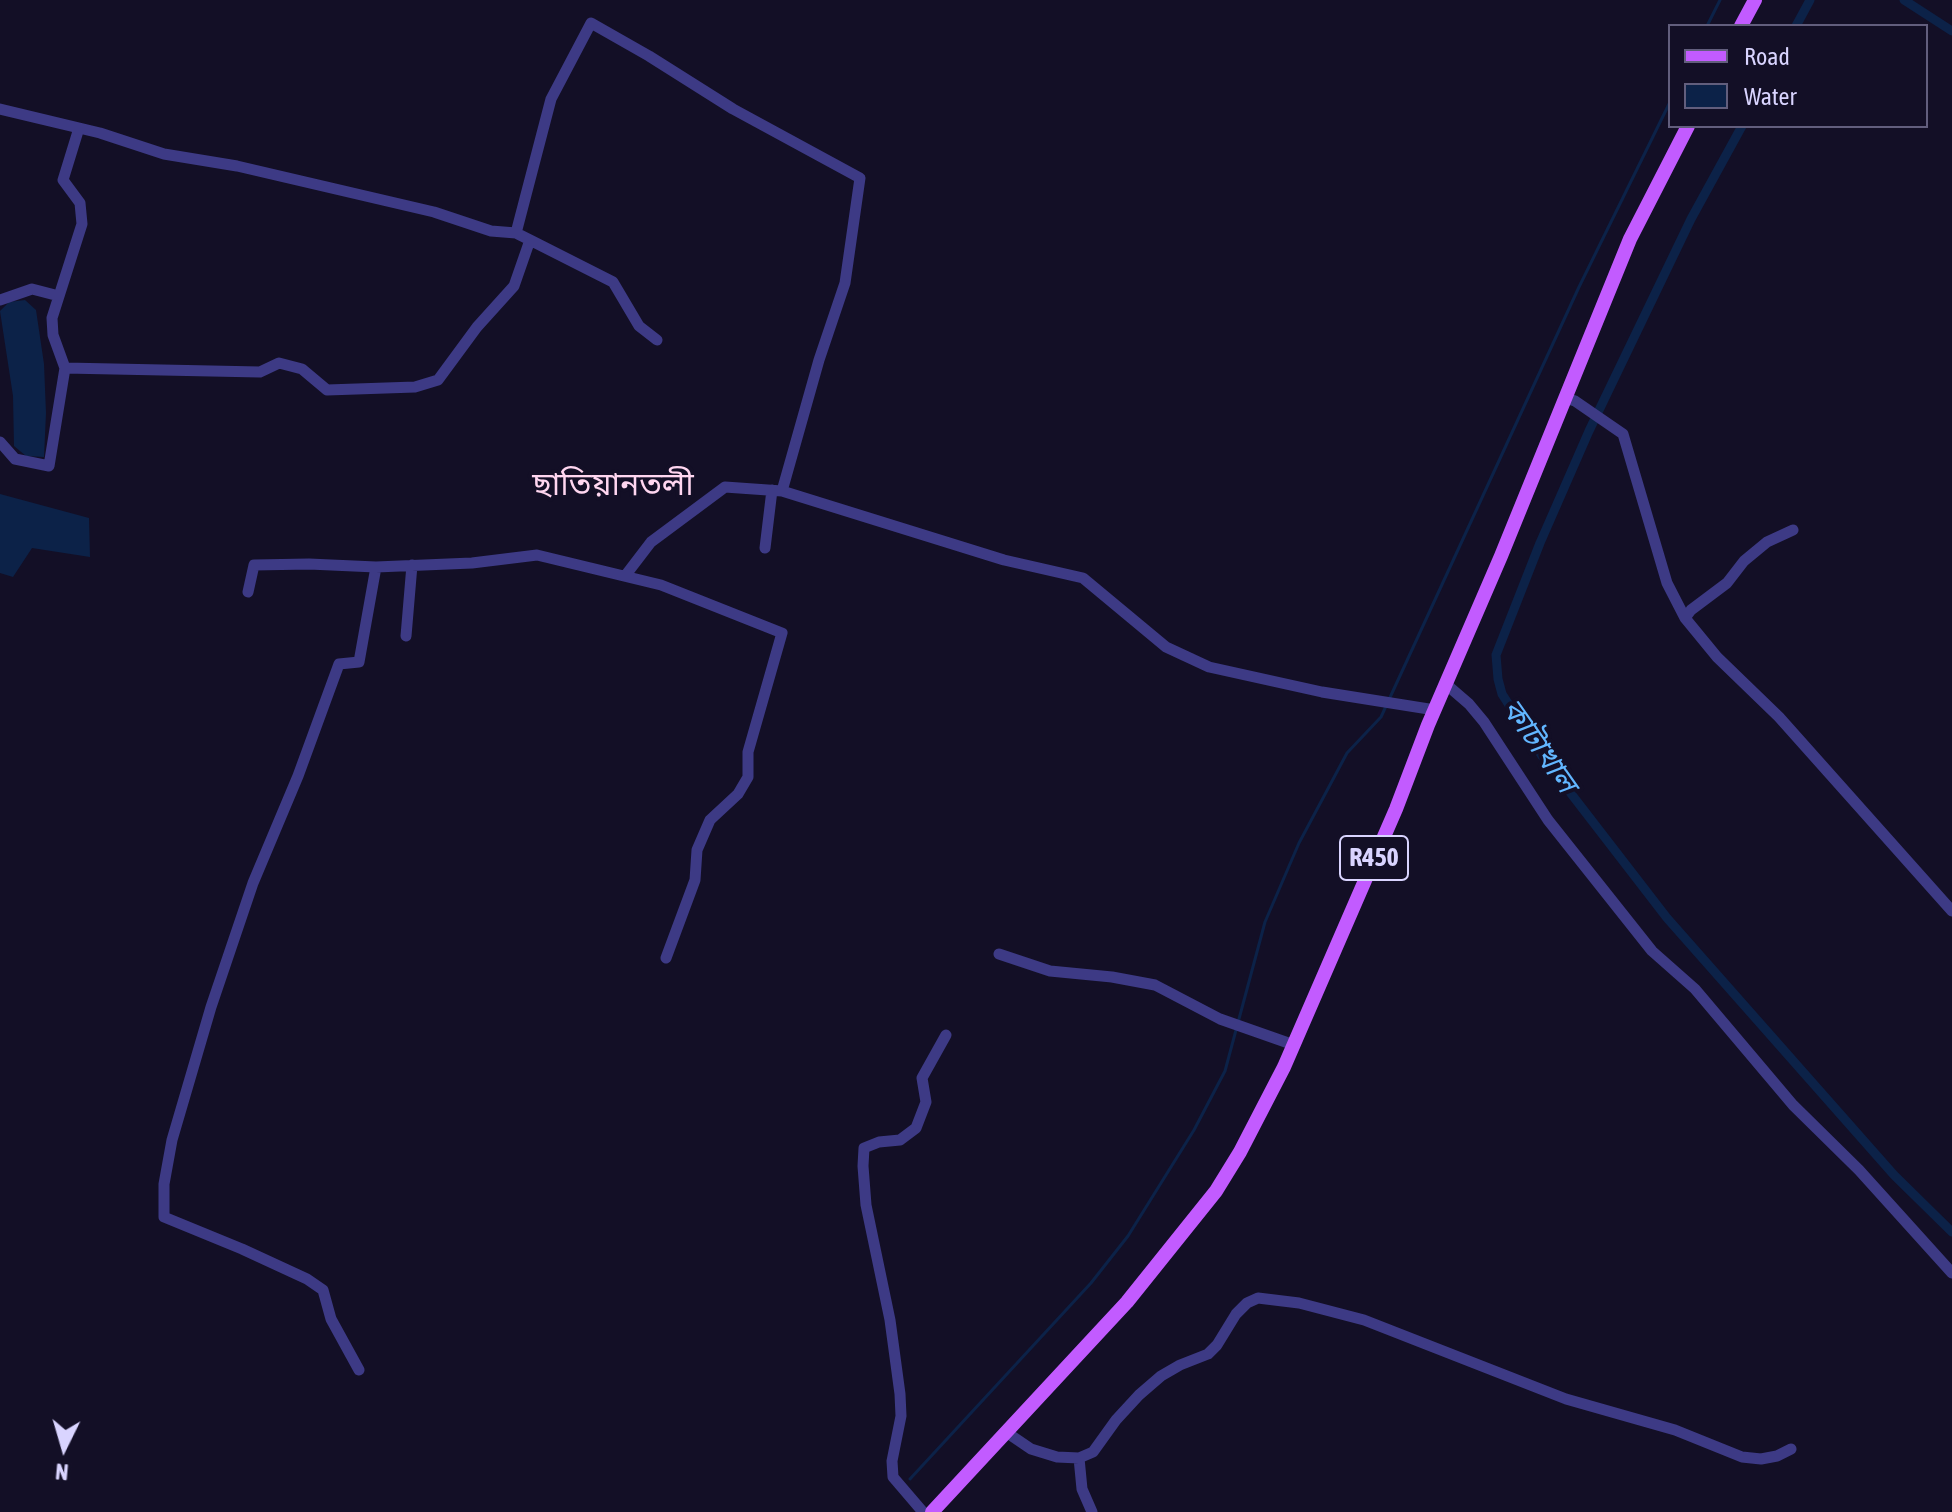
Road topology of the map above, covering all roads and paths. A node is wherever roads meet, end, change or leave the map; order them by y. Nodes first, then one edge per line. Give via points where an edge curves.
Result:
1 (1755, 0) edge
2 (1742, 24) edge
3 (0, 109) edge
4 (79, 128) junction
5 (1687, 128) edge
6 (516, 233) junction
7 (530, 240) junction
8 (59, 296) junction
9 (0, 300) edge
10 (657, 340) dead end
11 (65, 368) junction
12 (1570, 400) junction
13 (0, 442) edge
14 (777, 491) junction
15 (1793, 530) dead end
16 (765, 548) dead end
17 (412, 565) junction
18 (376, 567) junction
19 (625, 576) junction
20 (248, 592) dead end
21 (1685, 618) junction
22 (406, 636) dead end
23 (1447, 685) junction
24 (1435, 710) junction
25 (1952, 911) edge
26 (999, 954) dead end
27 (666, 958) dead end
28 (946, 1035) dead end
29 (1294, 1045) junction
30 (1952, 1273) edge
31 (359, 1370) dead end
32 (1006, 1432) junction
33 (1791, 1449) dead end
34 (1079, 1458) junction
35 (923, 1512) edge
36 (932, 1512) edge
37 (1092, 1512) edge

1 - 2 main road
3 - 4 street
4 - 6 street via 164,154 237,166
4 - 8 street via 63,180 80,203 82,224
5 - 12 main road, R450 via 1630,239
6 - 7 street
6 - 14 street via 551,99 591,23 860,178 845,283
7 - 10 street via 613,282 639,326
7 - 11 street via 514,286 438,380 415,387 327,390 302,369 279,363 260,372
8 - 9 street via 32,289
8 - 11 street via 53,335
11 - 13 street via 49,466 15,459
12 - 21 street via 1623,434 1667,583
12 - 23 main road, R450
14 - 16 street
14 - 19 street via 725,487 651,542
14 - 24 street via 1004,560 1083,578 1166,647 1209,667
15 - 21 street via 1767,542
17 - 18 street
17 - 19 street via 537,555
17 - 22 street
18 - 20 street via 254,565
18 - 31 street via 359,662 339,664 253,883 211,1007 164,1184 164,1217 323,1290 331,1319
19 - 27 street via 782,633 748,752 748,777 710,820
21 - 25 street
23 - 24 main road, R450
23 - 30 street via 1484,722 1548,820 1652,951 1695,989 1793,1105
24 - 29 main road, R450
26 - 29 street via 1050,971 1155,985 1220,1019
28 - 35 street via 922,1078 926,1102 916,1128 900,1140 864,1148 863,1166 900,1394 893,1477
29 - 32 main road, R450 via 1216,1191 1127,1302
32 - 34 street via 1031,1449
32 - 36 main road, R450
33 - 34 street via 1761,1459 1742,1457 1675,1430 1566,1399 1364,1320 1258,1298 1236,1314 1208,1354 1161,1376 1116,1420 1093,1452
34 - 37 street via 1082,1489

